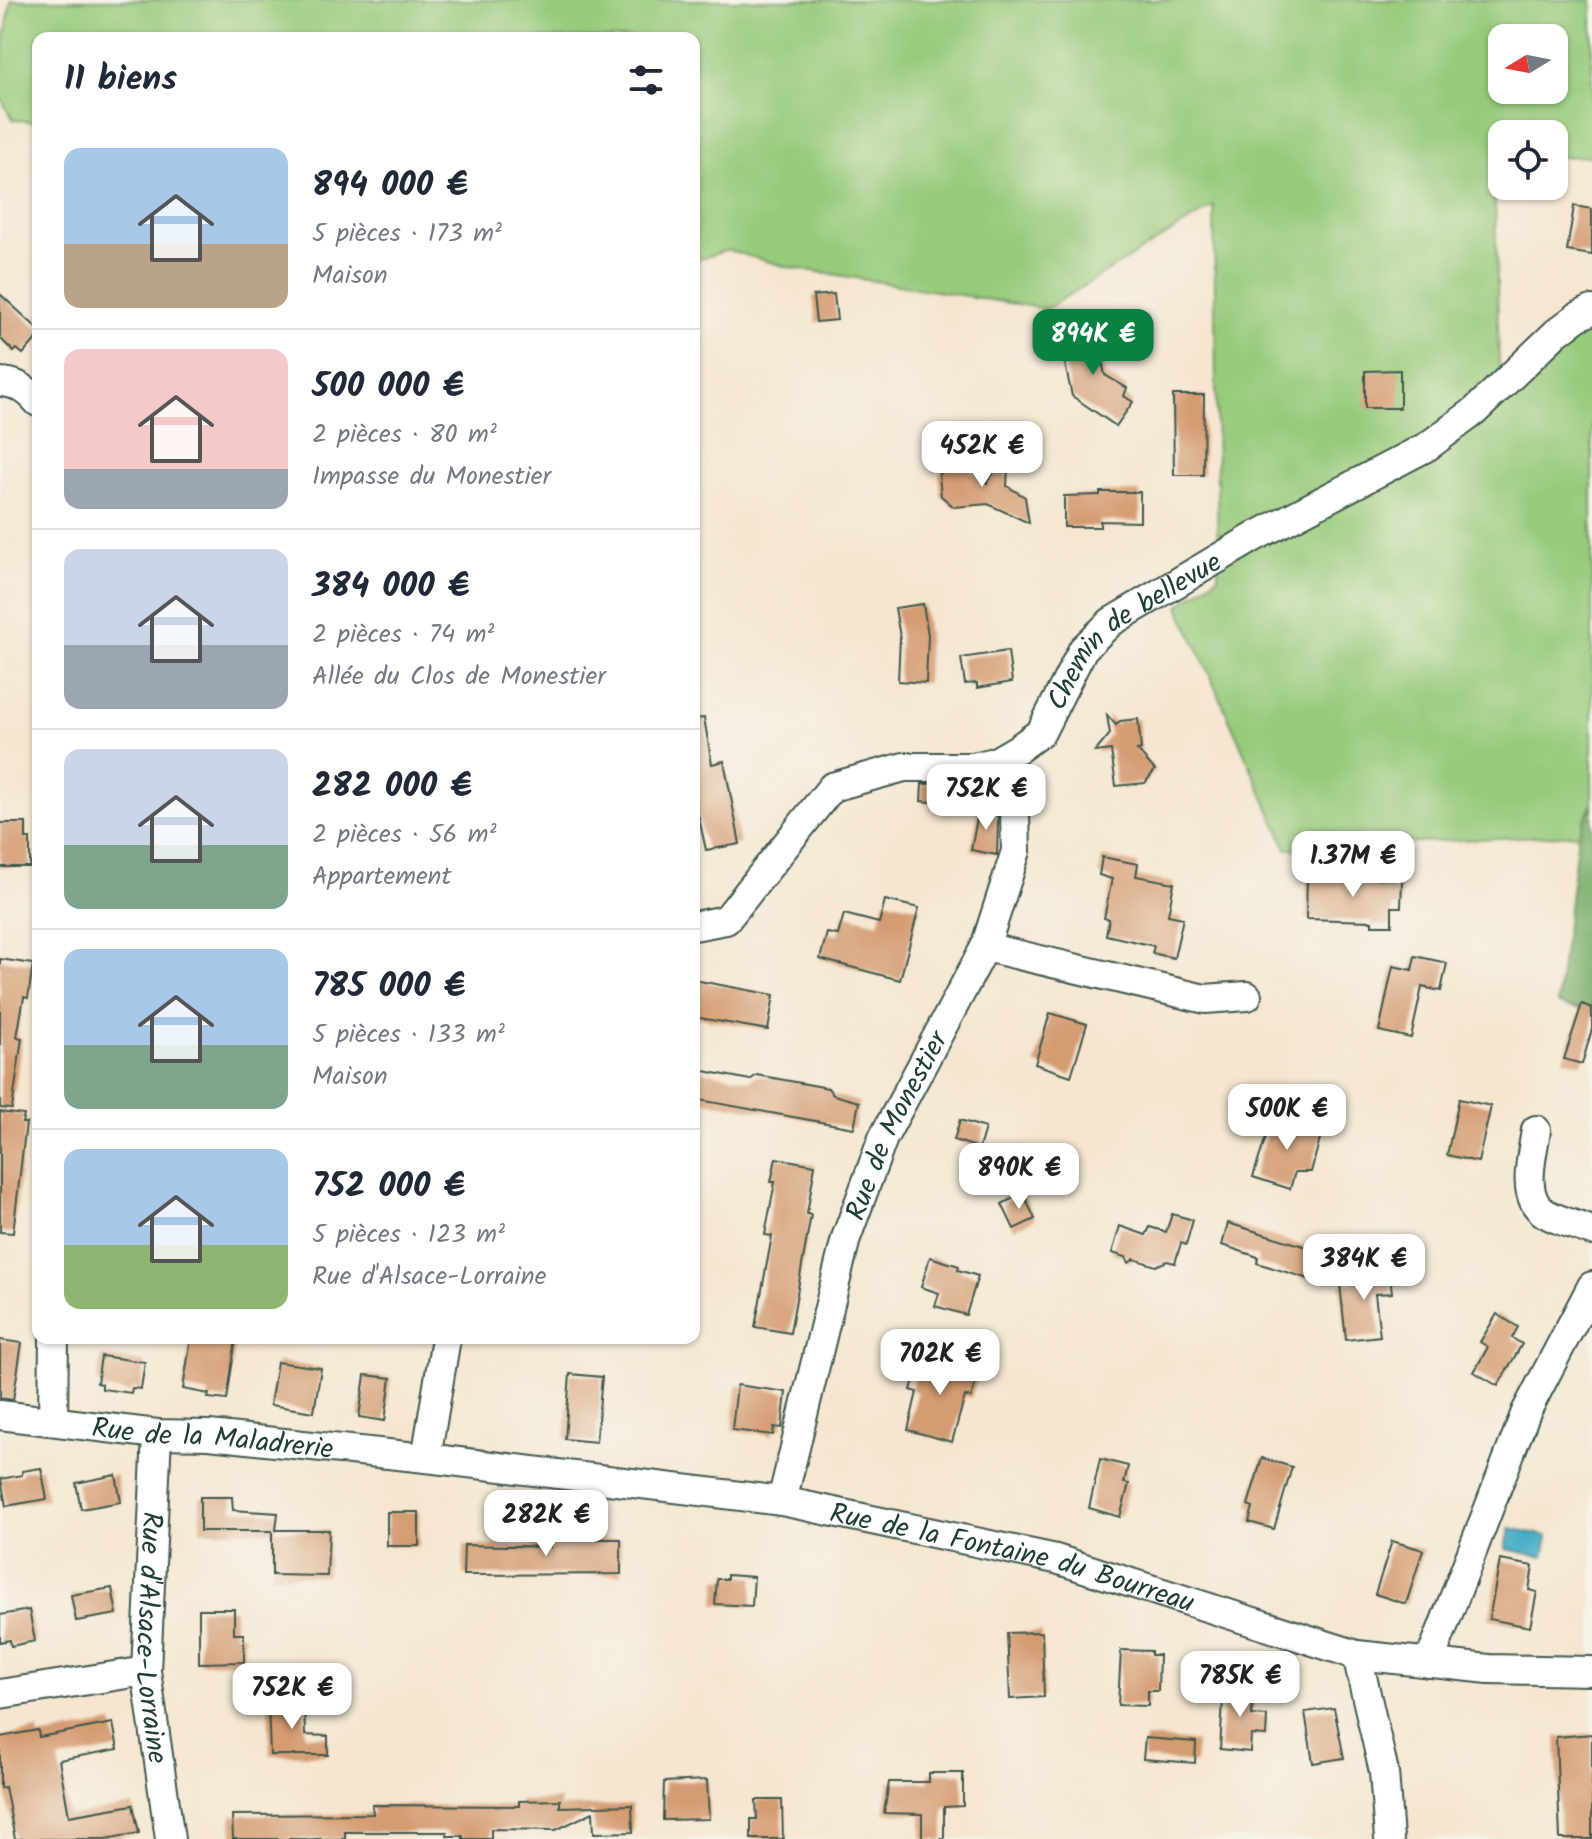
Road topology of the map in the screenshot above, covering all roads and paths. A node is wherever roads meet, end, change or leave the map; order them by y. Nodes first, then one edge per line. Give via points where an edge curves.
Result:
1 (1592, 310) edge
2 (0, 382) edge
3 (32, 395) edge
4 (995, 762) junction
5 (700, 925) edge
6 (985, 947) junction
7 (1247, 996) dead end
8 (1536, 1130) dead end
9 (1592, 1231) edge
10 (1592, 1286) edge
11 (54, 1344) edge
12 (445, 1344) edge
13 (0, 1415) edge
14 (53, 1420) junction
15 (157, 1434) junction
16 (426, 1458) junction
17 (782, 1501) junction
18 (1357, 1655) junction
19 (1429, 1663) junction
20 (146, 1671) junction
21 (1592, 1671) edge
22 (0, 1694) edge
23 (170, 1839) edge
24 (1389, 1839) edge

1 - 4 street, Chemin de bellevue via 1556,333 1475,411 1428,446 1256,536 1111,622 1083,649 1041,732
2 - 3 street
4 - 5 street, Chemin de bellevue via 904,767 832,787 726,920
4 - 6 street, Rue de Monestier via 1015,815 1016,851
6 - 7 street via 1205,999
6 - 17 street, Rue de Monestier via 883,1138 846,1238
8 - 9 street via 1532,1199 1543,1212
10 - 19 street via 1526,1412
11 - 14 street
12 - 16 street
13 - 14 street, Rue de la Maladrerie
14 - 15 street, Rue de la Maladrerie
15 - 16 street, Rue de la Maladrerie
15 - 20 street, Rue d'Alsace-Lorraine
16 - 17 street, Rue de la Fontaine du Bourreau
17 - 18 street, Rue de la Fontaine du Bourreau via 1056,1559
18 - 19 street, Rue de la Fontaine du Bourreau
18 - 24 street via 1384,1772
19 - 21 street, Rue de la Fontaine du Bourreau
20 - 22 street
20 - 23 street, Rue d'Alsace-Lorraine

